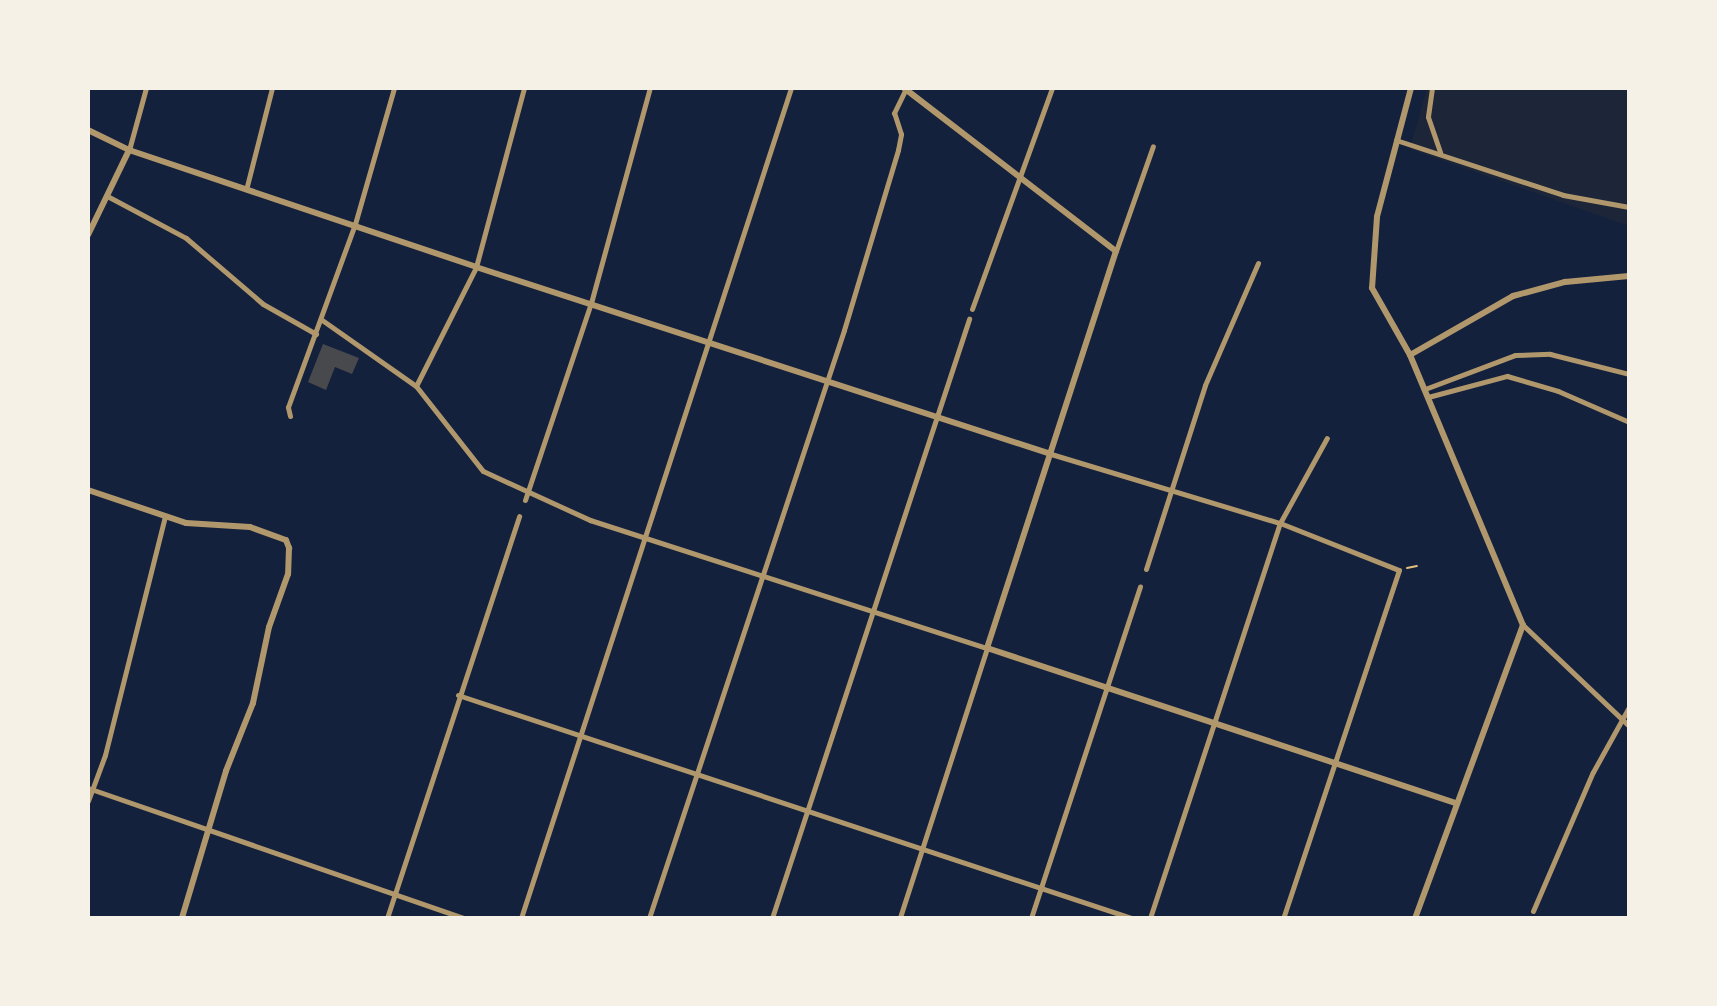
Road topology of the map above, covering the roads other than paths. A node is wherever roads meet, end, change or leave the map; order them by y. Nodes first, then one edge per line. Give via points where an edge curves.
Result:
1 (146, 88) edge
2 (272, 88) edge
3 (394, 88) edge
4 (524, 88) edge
5 (650, 88) edge
6 (791, 88) edge
7 (905, 88) edge
8 (1052, 88) edge
9 (1411, 88) edge
10 (1432, 88) edge
11 (88, 130) edge
12 (1395, 140) junction
13 (1153, 146) dead end
14 (129, 150) junction
15 (1440, 152) junction
16 (1017, 175) junction
17 (247, 186) junction
18 (109, 197) junction
19 (1629, 207) edge
20 (355, 224) junction
21 (88, 235) edge
22 (1116, 251) junction
23 (1258, 263) dead end
24 (476, 267) junction
25 (1629, 276) edge
26 (591, 303) junction
27 (972, 309) dead end
28 (969, 319) dead end
29 (322, 320) junction
30 (316, 334) junction
31 (710, 341) junction
32 (1410, 355) junction
33 (1629, 374) edge
34 (828, 379) junction
35 (416, 386) junction
36 (1426, 393) junction
37 (290, 416) dead end
38 (937, 416) junction
39 (1629, 422) edge
40 (1327, 438) dead end
41 (1051, 454) junction
42 (529, 489) junction
43 (88, 490) edge
44 (1173, 490) junction
45 (525, 500) dead end
46 (519, 516) dead end
47 (165, 517) junction
48 (1280, 523) junction
49 (648, 538) junction
50 (1146, 569) dead end
51 (762, 573) junction
52 (1140, 586) dead end
53 (874, 610) junction
54 (1523, 625) junction
55 (987, 648) junction
56 (1106, 686) junction
57 (458, 695) junction
58 (1629, 707) edge
59 (1622, 720) junction
60 (1218, 722) junction
61 (1629, 726) edge
62 (582, 732) junction
63 (1335, 761) junction
64 (695, 772) junction
65 (90, 789) edge
66 (88, 801) edge
67 (1455, 803) junction
68 (809, 812) junction
69 (207, 832) junction
70 (921, 852) junction
71 (1042, 888) junction
72 (394, 896) junction
73 (1533, 911) dead end
74 (182, 918) edge
75 (387, 918) edge
76 (463, 918) edge
77 (521, 918) edge
78 (649, 918) edge
79 (772, 918) edge
80 (900, 918) edge
81 (1031, 918) edge
82 (1131, 918) edge
83 (1150, 918) edge
84 (1283, 918) edge
85 (1415, 918) edge

1 - 14 street
2 - 17 street
3 - 20 street
4 - 24 street
5 - 26 street
6 - 31 street
7 - 16 street
7 - 34 street via 894,113 901,134 898,150
8 - 16 street
9 - 12 street
10 - 15 street via 1428,117
11 - 14 street
12 - 15 street
12 - 32 street via 1377,217 1371,274 1382,310
13 - 22 street
14 - 17 street
14 - 18 street
15 - 19 street via 1563,195
16 - 22 street
16 - 27 street
17 - 20 street
18 - 21 street
18 - 30 street via 186,238 263,304
20 - 24 street
20 - 29 street
22 - 41 street
23 - 44 street via 1205,385
24 - 26 street
24 - 35 street
25 - 32 street via 1565,282 1513,296
26 - 31 street
26 - 42 street
28 - 38 street
29 - 30 street
29 - 35 street
30 - 37 street via 288,407
31 - 34 street
31 - 49 street
32 - 36 street
33 - 36 street via 1550,354 1515,355
34 - 38 street
34 - 51 street
35 - 42 street via 483,471
36 - 39 street via 1507,376
36 - 54 street
38 - 41 street
38 - 53 street
40 - 48 street
41 - 44 street
41 - 55 street
42 - 45 street
42 - 49 street via 590,520
43 - 47 street
44 - 48 street
44 - 50 street
46 - 57 street
47 - 65 street via 105,755
47 - 69 street via 250,527 286,540 288,574 269,627 253,703
48 - 60 street
48 - 63 street via 1399,570
49 - 51 street
49 - 62 street
51 - 53 street
51 - 64 street
52 - 56 street
53 - 55 street
53 - 68 street
54 - 59 street
54 - 67 street
55 - 56 street
55 - 70 street
56 - 60 street
56 - 71 street
57 - 62 street
57 - 72 street
58 - 59 street
59 - 61 street
59 - 73 street via 1593,772
60 - 63 street
60 - 83 street
62 - 64 street
62 - 77 street
63 - 67 street
63 - 84 street
64 - 68 street
64 - 78 street
65 - 66 street
65 - 69 street
67 - 85 street
68 - 70 street
68 - 79 street
69 - 72 street
69 - 74 street
70 - 71 street
70 - 80 street
71 - 81 street
71 - 82 street
72 - 75 street
72 - 76 street

